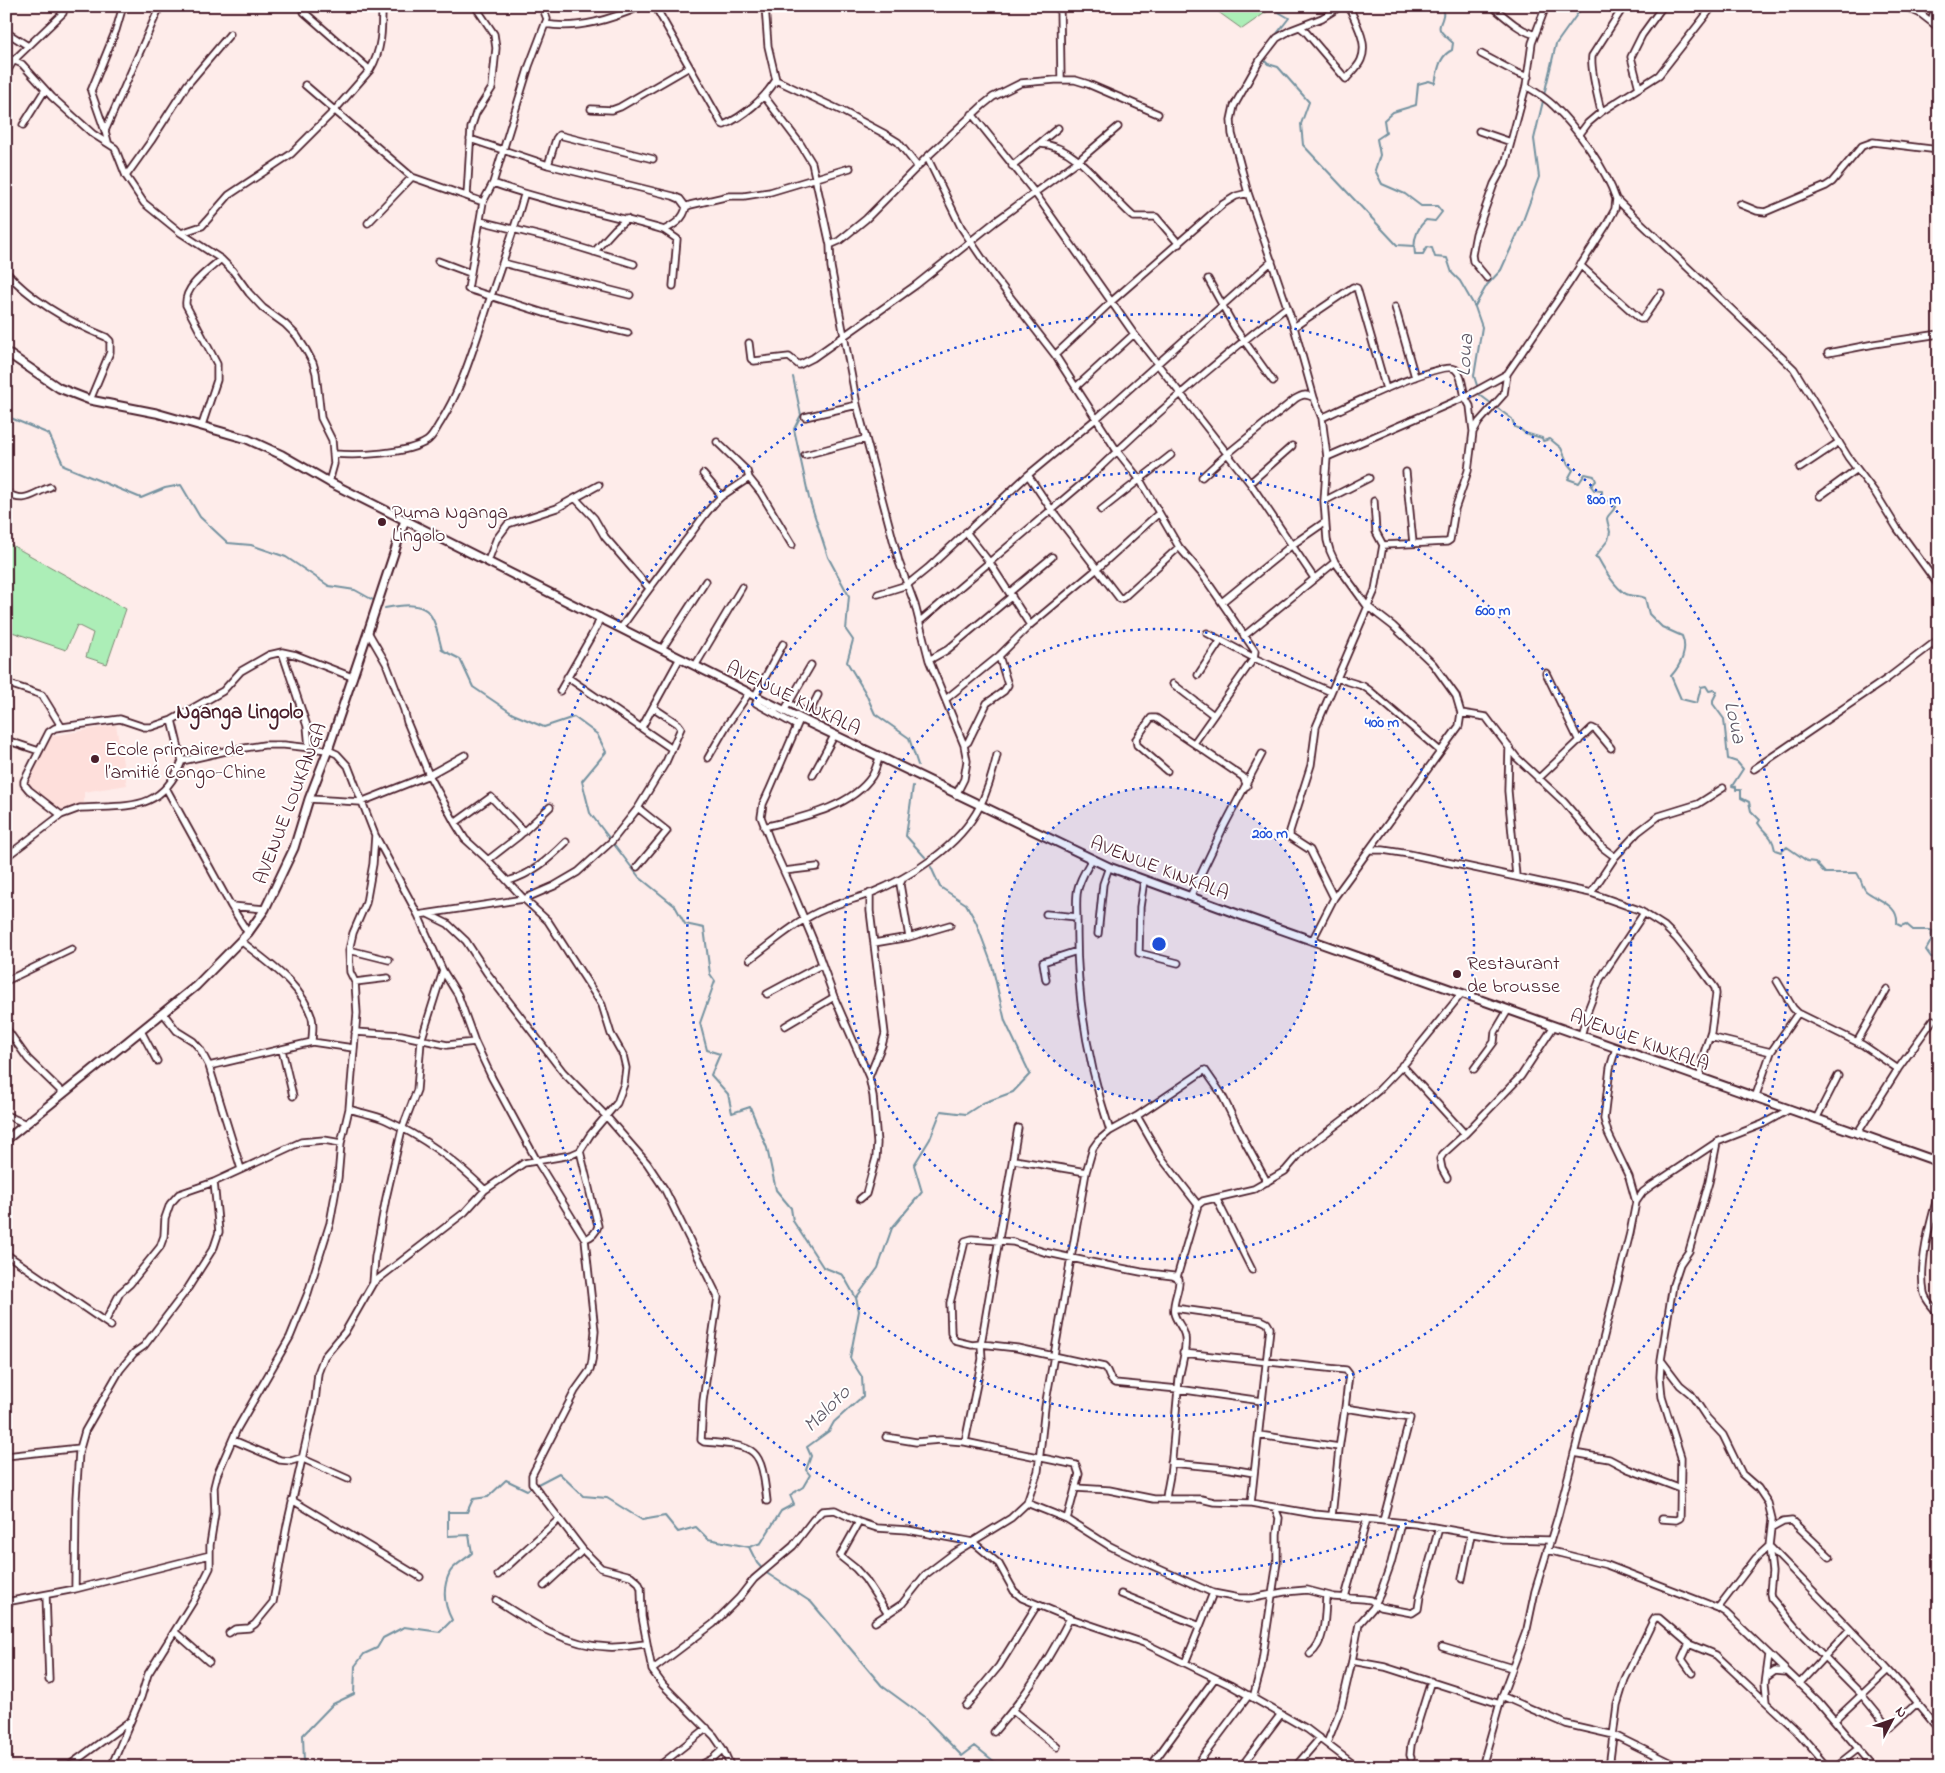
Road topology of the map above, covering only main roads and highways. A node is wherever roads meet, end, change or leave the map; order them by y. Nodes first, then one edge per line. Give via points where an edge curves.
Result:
1 (6, 352) edge
2 (405, 520) junction
3 (6, 1140) edge
4 (1939, 1162) edge

1 - 2 main road, AVENUE KINKALA via 59,388 90,400 156,413 247,439
2 - 3 main road, AVENUE LOUKANGA via 294,848 265,909 241,941 196,986
2 - 4 main road, AVENUE KINKALA via 680,658 752,698 1109,867

